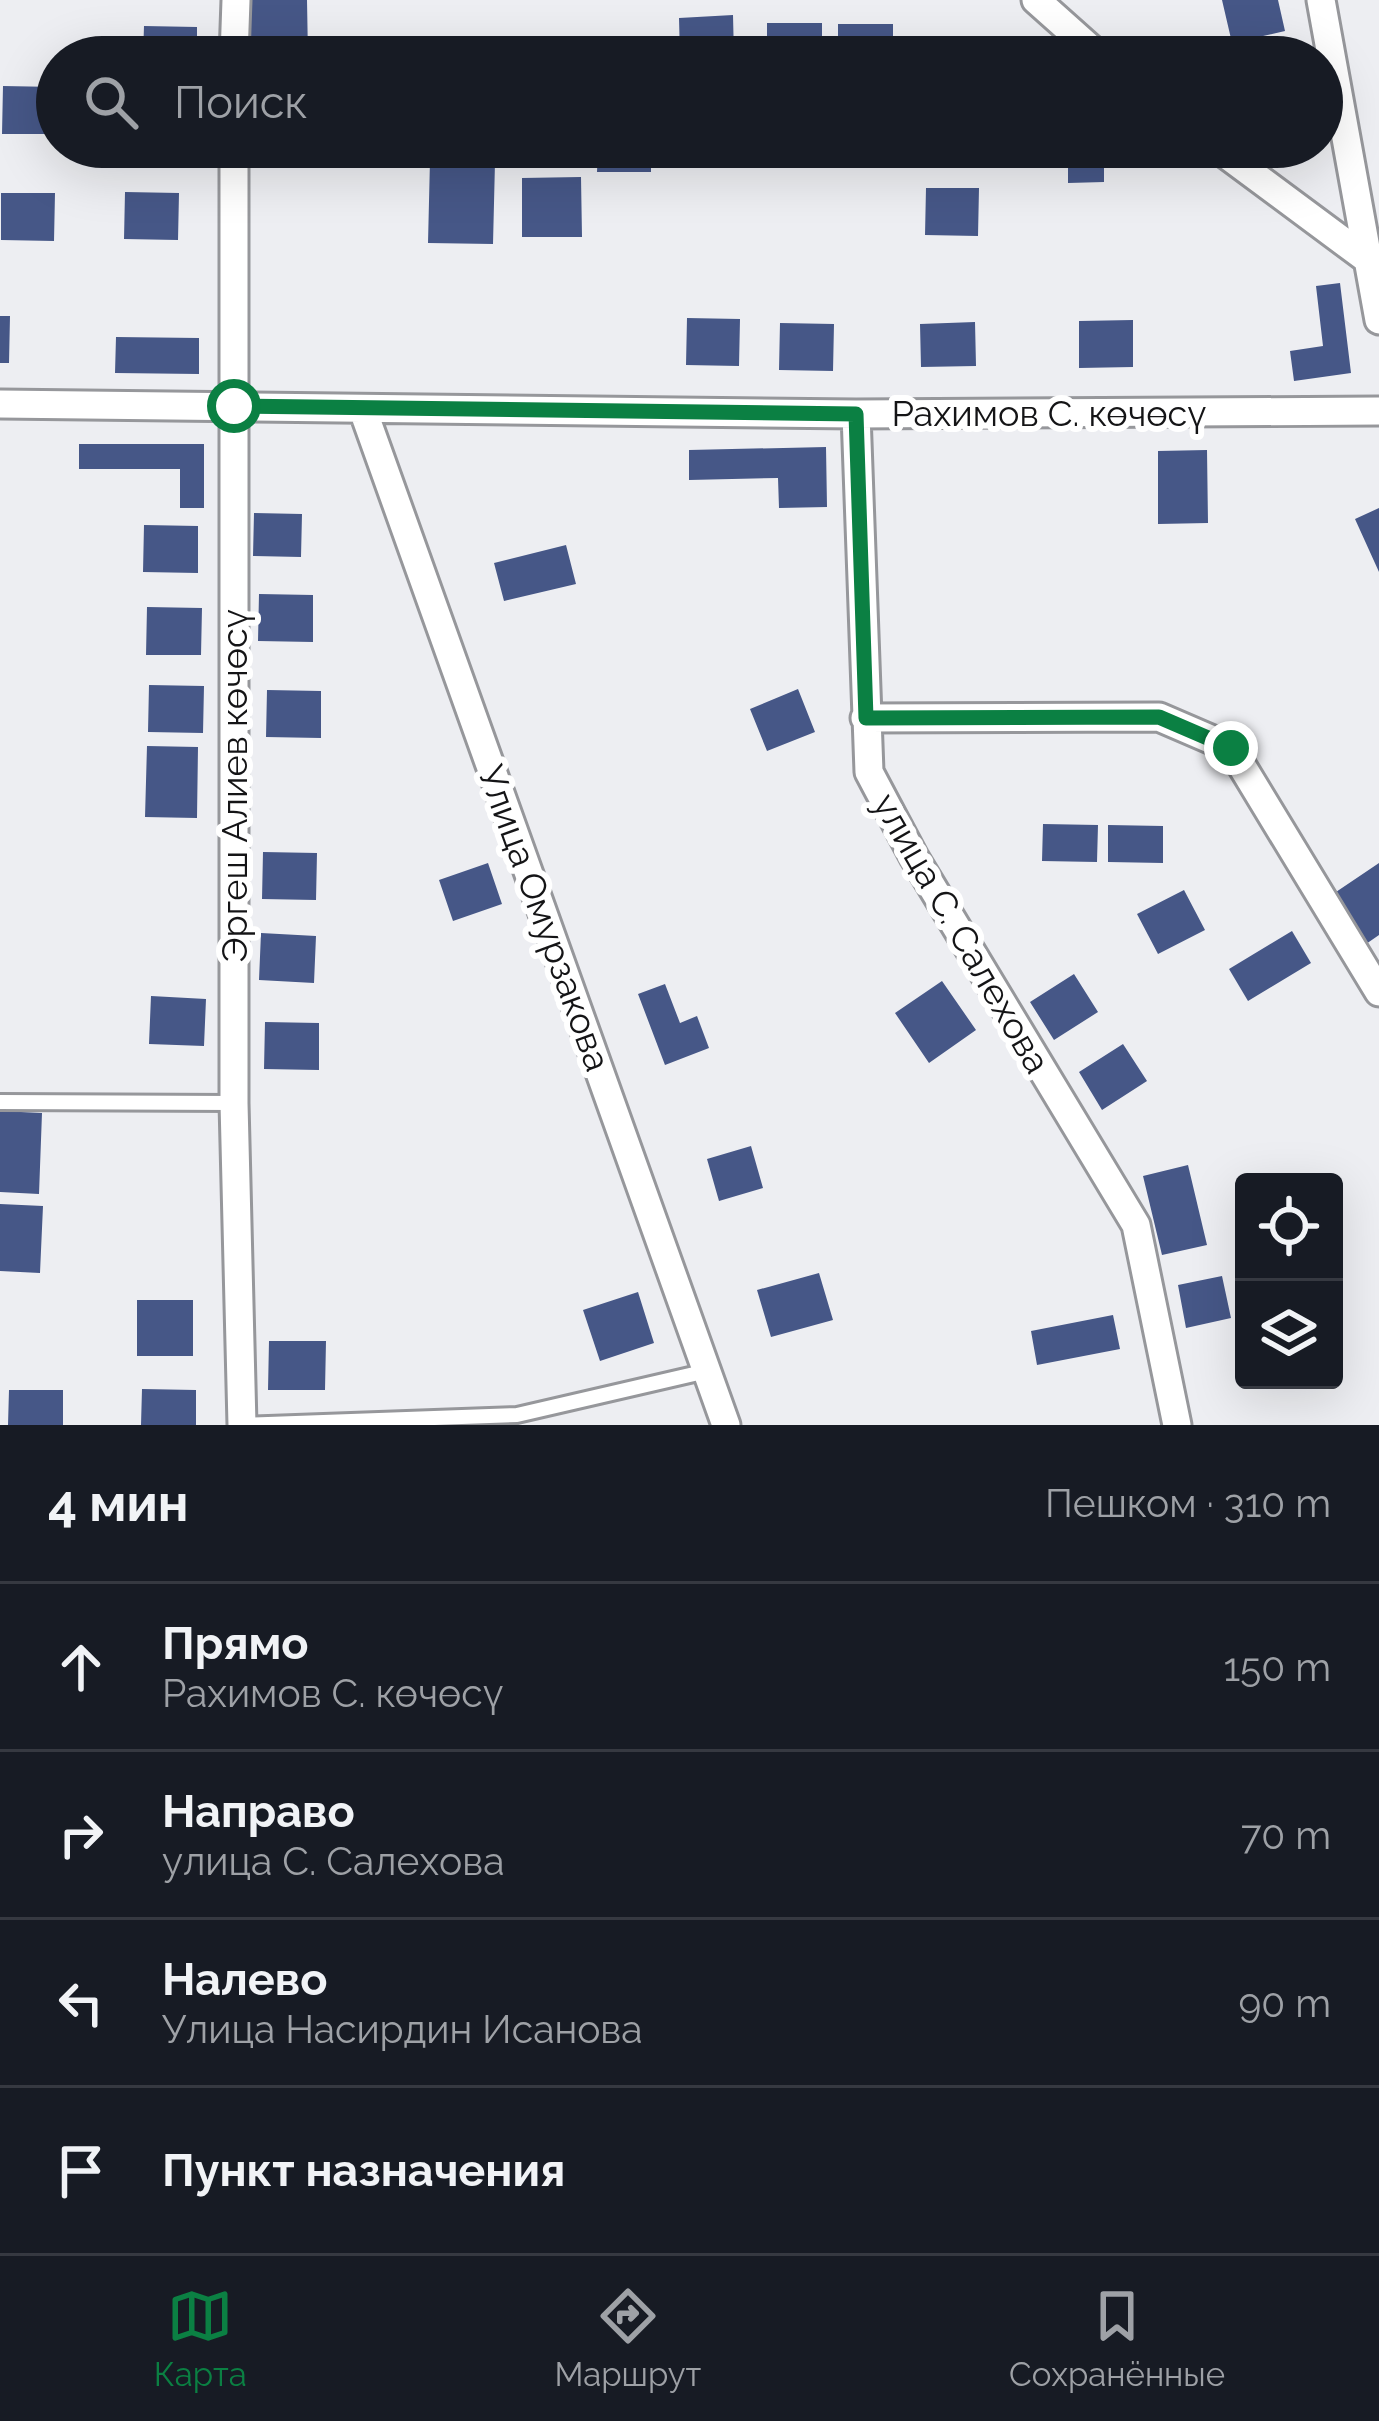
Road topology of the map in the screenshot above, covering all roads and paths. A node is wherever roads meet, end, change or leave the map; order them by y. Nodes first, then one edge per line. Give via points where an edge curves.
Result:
1 (236, 0) edge
2 (1036, 0) edge
3 (1321, 0) edge
4 (235, 36) edge
5 (1076, 36) edge
6 (1327, 36) edge
7 (1343, 124) edge
8 (234, 168) edge
9 (1244, 168) edge
10 (1367, 259) junction
11 (1379, 320) edge
12 (0, 404) edge
13 (234, 406) junction
14 (363, 410) junction
15 (1379, 411) edge
16 (856, 414) junction
17 (866, 718) junction
18 (1379, 992) edge
19 (0, 1102) edge
20 (234, 1103) junction
21 (707, 1371) junction
22 (242, 1425) edge
23 (727, 1425) edge
24 (1177, 1425) edge

1 - 4 street
2 - 5 street
3 - 6 street
7 - 10 street
8 - 13 street, Эргеш Алиев көчөсү
9 - 10 street
10 - 11 street
12 - 13 street, Рахимов С. көчөсү
13 - 14 street, Рахимов С. көчөсү
13 - 20 street, Эргеш Алиев көчөсү
14 - 16 street, Рахимов С. көчөсү
14 - 21 street, Улица Омурзакова
15 - 16 street, Рахимов С. көчөсү
16 - 17 street, улица С. Салехова
17 - 18 street via 1159,717 1231,748
17 - 24 street, улица С. Салехова via 869,772 914,857 1136,1225
19 - 20 lane
20 - 22 street, Эргеш Алиев көчөсү
21 - 22 lane via 517,1415
21 - 23 street, Улица Омурзакова

